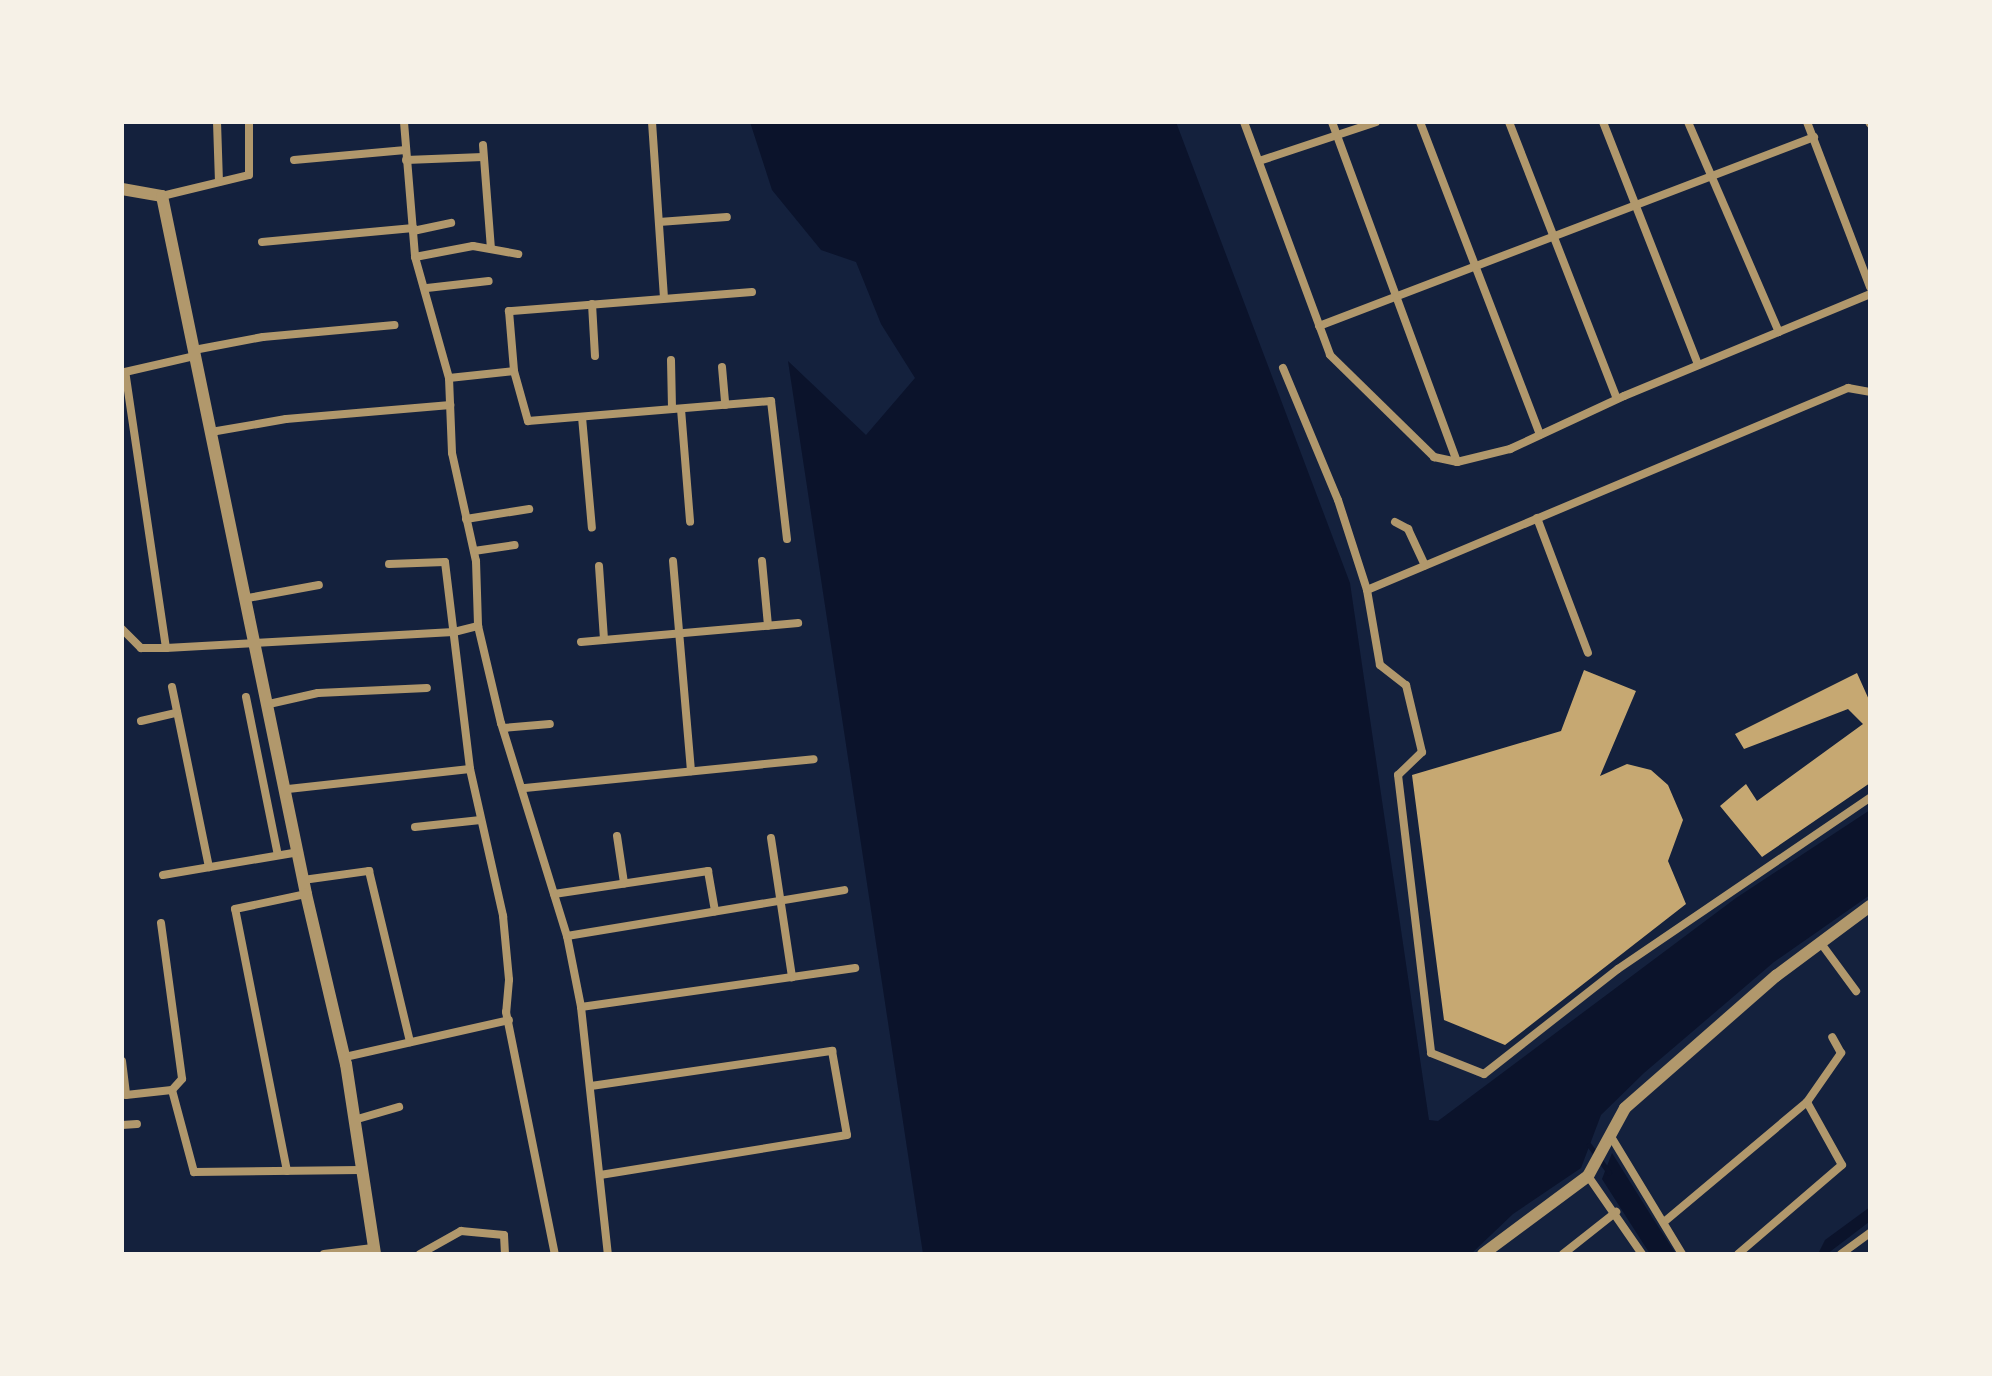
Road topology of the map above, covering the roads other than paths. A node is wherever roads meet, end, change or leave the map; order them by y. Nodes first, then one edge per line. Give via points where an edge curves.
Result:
1 (217, 122) edge
2 (249, 122) edge
3 (404, 122) edge
4 (652, 122) edge
5 (1244, 122) edge
6 (1332, 122) edge
7 (1376, 122) edge
8 (1420, 122) edge
9 (1509, 122) edge
10 (1603, 122) edge
11 (1688, 122) edge
12 (1807, 122) edge
13 (1337, 135) junction
14 (1814, 137) junction
15 (483, 145) dead end
16 (406, 150) junction
17 (483, 157) junction
18 (294, 160) dead end
19 (406, 160) junction
20 (1259, 161) junction
21 (1709, 177) junction
22 (219, 182) junction
23 (122, 189) edge
24 (162, 196) junction
25 (1635, 205) junction
26 (727, 217) dead end
27 (659, 222) junction
28 (451, 223) dead end
29 (413, 230) junction
30 (1555, 236) junction
31 (262, 242) dead end
32 (491, 249) junction
33 (518, 254) dead end
34 (415, 257) junction
35 (1474, 267) junction
36 (489, 281) dead end
37 (1870, 287) edge
38 (427, 288) junction
39 (752, 292) dead end
40 (1870, 294) edge
41 (1396, 297) junction
42 (664, 298) junction
43 (592, 304) junction
44 (394, 325) dead end
45 (1319, 326) junction
46 (1779, 332) junction
47 (195, 353) junction
48 (595, 356) dead end
49 (671, 360) dead end
50 (1698, 365) junction
51 (722, 367) dead end
52 (1283, 368) dead end
53 (514, 371) junction
54 (449, 378) junction
55 (1870, 392) edge
56 (1617, 399) junction
57 (450, 405) junction
58 (725, 405) junction
59 (676, 409) junction
60 (582, 417) junction
61 (211, 432) junction
62 (1540, 435) junction
63 (1457, 462) junction
64 (529, 509) dead end
65 (1537, 518) junction
66 (466, 519) junction
67 (690, 522) dead end
68 (1395, 522) dead end
69 (592, 528) dead end
70 (787, 539) dead end
71 (515, 545) dead end
72 (474, 551) junction
73 (673, 561) dead end
74 (762, 561) dead end
75 (389, 564) dead end
76 (1425, 565) junction
77 (599, 566) dead end
78 (319, 585) dead end
79 (1367, 590) junction
80 (248, 598) junction
81 (798, 623) dead end
82 (478, 626) junction
83 (768, 626) junction
84 (122, 629) edge
85 (454, 632) junction
86 (678, 634) junction
87 (604, 640) junction
88 (581, 642) dead end
89 (257, 646) junction
90 (166, 648) junction
91 (1588, 653) dead end
92 (172, 687) dead end
93 (427, 688) dead end
94 (246, 697) dead end
95 (269, 704) junction
96 (177, 713) junction
97 (141, 721) dead end
98 (550, 724) dead end
99 (503, 728) junction
100 (814, 759) dead end
101 (470, 769) junction
102 (691, 771) junction
103 (525, 788) junction
104 (288, 789) junction
105 (1870, 798) edge
106 (481, 820) junction
107 (415, 827) dead end
108 (617, 836) dead end
109 (771, 838) dead end
110 (299, 852) junction
111 (278, 855) junction
112 (209, 867) junction
113 (163, 875) dead end
114 (303, 880) junction
115 (624, 883) junction
116 (844, 890) dead end
117 (306, 894) junction
118 (554, 894) junction
119 (780, 901) junction
120 (1870, 906) edge
121 (715, 911) junction
122 (161, 923) dead end
123 (567, 936) junction
124 (1820, 942) junction
125 (855, 968) dead end
126 (792, 977) junction
127 (1856, 991) dead end
128 (581, 1007) junction
129 (509, 1020) junction
130 (1832, 1037) dead end
131 (410, 1042) junction
132 (345, 1057) junction
133 (122, 1061) edge
134 (591, 1086) junction
135 (172, 1090) junction
136 (1807, 1102) junction
137 (399, 1107) dead end
138 (354, 1120) junction
139 (137, 1124) dead end
140 (122, 1125) edge
141 (1606, 1136) junction
142 (360, 1170) junction
143 (287, 1171) junction
144 (1589, 1174) junction
145 (600, 1175) junction
146 (1616, 1212) junction
147 (1664, 1222) junction
148 (1870, 1233) edge
149 (374, 1251) edge
150 (324, 1254) edge
151 (420, 1254) edge
152 (505, 1254) edge
153 (555, 1254) edge
154 (608, 1254) edge
155 (1483, 1254) edge
156 (1563, 1254) edge
157 (1642, 1254) edge
158 (1682, 1254) edge
159 (1738, 1254) edge
160 (1841, 1254) edge

1 - 22 street
2 - 22 street via 249,175
3 - 16 street
4 - 27 street
5 - 20 street
6 - 13 street
7 - 13 street
8 - 35 street
9 - 30 street
10 - 25 street
11 - 21 street
12 - 14 street
13 - 20 street
13 - 41 street
14 - 21 street
14 - 37 street
15 - 17 street
16 - 18 street
16 - 19 street
17 - 19 street
17 - 32 street
19 - 29 street
20 - 45 street
21 - 25 street
21 - 46 street
22 - 24 street
23 - 24 street
24 - 47 street
25 - 30 street
25 - 50 street
26 - 27 street
27 - 42 street
28 - 29 street
29 - 31 street
29 - 34 street
30 - 35 street
30 - 56 street
32 - 33 street
32 - 34 street via 473,246
34 - 38 street
35 - 41 street
35 - 62 street
36 - 38 street
38 - 54 street
39 - 42 street
40 - 46 street
41 - 45 street
41 - 63 street
42 - 43 street
43 - 48 street
43 - 53 street via 509,311
44 - 47 street via 263,337
45 - 63 street via 1330,355 1434,457
46 - 50 street
47 - 61 street
47 - 90 street via 125,372
49 - 59 street
50 - 56 street
51 - 58 street
52 - 79 street via 1338,500
53 - 54 street
53 - 60 street via 528,421
54 - 57 street
55 - 65 street via 1848,388
56 - 62 street
57 - 61 street via 286,419
57 - 66 street via 452,453
58 - 59 street
58 - 70 street via 771,401
59 - 60 street
59 - 67 street
60 - 69 street
61 - 80 street
62 - 63 street via 1510,449
64 - 66 street
65 - 76 street
65 - 91 street
66 - 72 street
68 - 76 street via 1408,529
71 - 72 street
72 - 82 street
73 - 86 street
74 - 83 street
75 - 85 street via 445,562
76 - 79 street
77 - 87 street
78 - 80 street
79 - 105 street via 1380,665 1406,685 1422,752 1398,775 1431,1053 1484,1074 1618,969
80 - 89 street
81 - 83 street
82 - 85 street
82 - 99 street
83 - 86 street
84 - 90 street via 141,648
85 - 89 street
85 - 101 street
86 - 87 street
86 - 102 street
87 - 88 street
89 - 90 street
89 - 95 street
92 - 96 street
93 - 95 street via 318,693
94 - 111 street
95 - 104 street
96 - 97 street
96 - 112 street
98 - 99 street
99 - 103 street
100 - 102 street
101 - 104 street
101 - 106 street
102 - 103 street
103 - 118 street
104 - 110 street
106 - 107 street
106 - 129 street via 503,916
108 - 115 street
109 - 119 street
110 - 111 street
110 - 114 street
111 - 112 street
112 - 113 street
114 - 117 street
114 - 131 street via 369,871
115 - 118 street
115 - 121 street via 708,871
116 - 119 street
117 - 132 street
117 - 143 street via 235,909
118 - 123 street
119 - 121 street
119 - 126 street
120 - 124 street
121 - 123 street
122 - 135 street via 182,1079
123 - 128 street
124 - 127 street
124 - 141 street via 1625,1108
125 - 126 street
126 - 128 street
128 - 134 street
129 - 131 street
129 - 153 street
130 - 136 street via 1841,1053
131 - 132 street
132 - 138 street
133 - 135 street via 126,1095
134 - 145 street
134 - 145 street via 832,1051 847,1135
135 - 143 street via 194,1172
136 - 147 street
136 - 159 street via 1842,1165
137 - 138 street
138 - 142 street
139 - 140 street
141 - 144 street
141 - 147 street
142 - 143 street
142 - 149 street
144 - 146 street
144 - 155 street
145 - 154 street
146 - 156 street
146 - 157 street
147 - 158 street
148 - 160 street
149 - 150 street
151 - 152 street via 461,1231 504,1235

